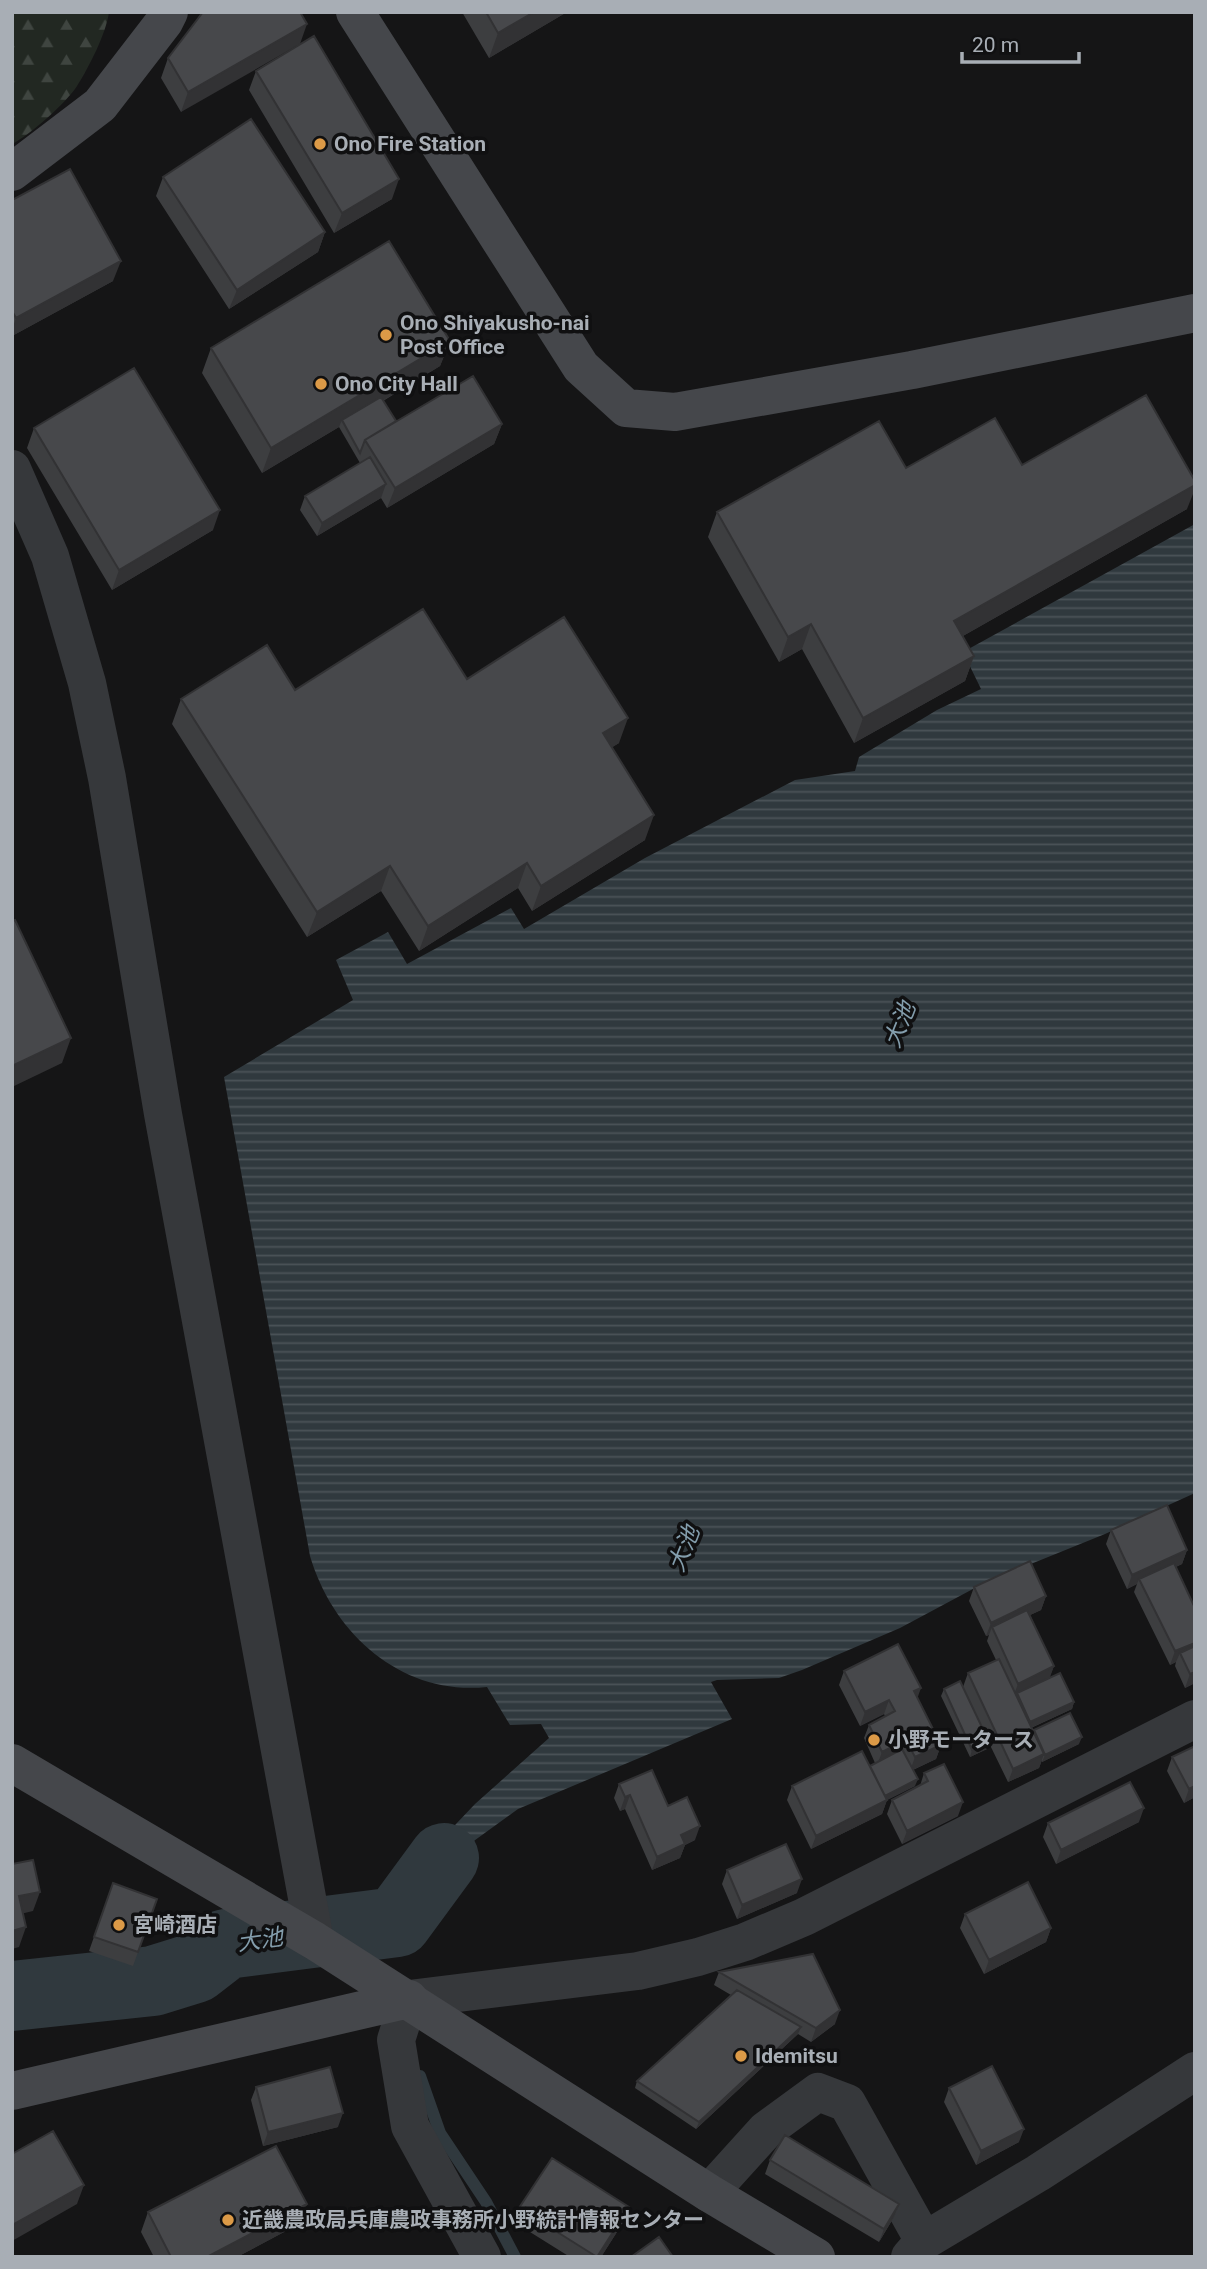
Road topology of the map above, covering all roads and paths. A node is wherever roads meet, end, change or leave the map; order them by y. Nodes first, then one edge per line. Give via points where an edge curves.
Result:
1 (169, 12) edge
2 (355, 12) edge
3 (12, 172) edge
4 (1195, 313) edge
5 (12, 469) edge
6 (1195, 1718) edge
7 (12, 1763) edge
8 (315, 1941) junction
9 (408, 1999) junction
10 (1195, 2071) edge
11 (12, 2091) edge
12 (709, 2193) junction
13 (917, 2249) edge
14 (482, 2257) edge
15 (816, 2257) edge

1 - 3 street via 100,105
2 - 4 street via 581,367 626,408 675,412
5 - 8 street via 50,556 87,683 107,778 163,1114
6 - 9 street via 804,1917 745,1942 638,1971
7 - 8 street
8 - 9 street
9 - 11 street
9 - 12 street
9 - 14 street via 396,2040 410,2126
10 - 13 street
12 - 13 street via 766,2130 818,2092 847,2103
12 - 15 street

